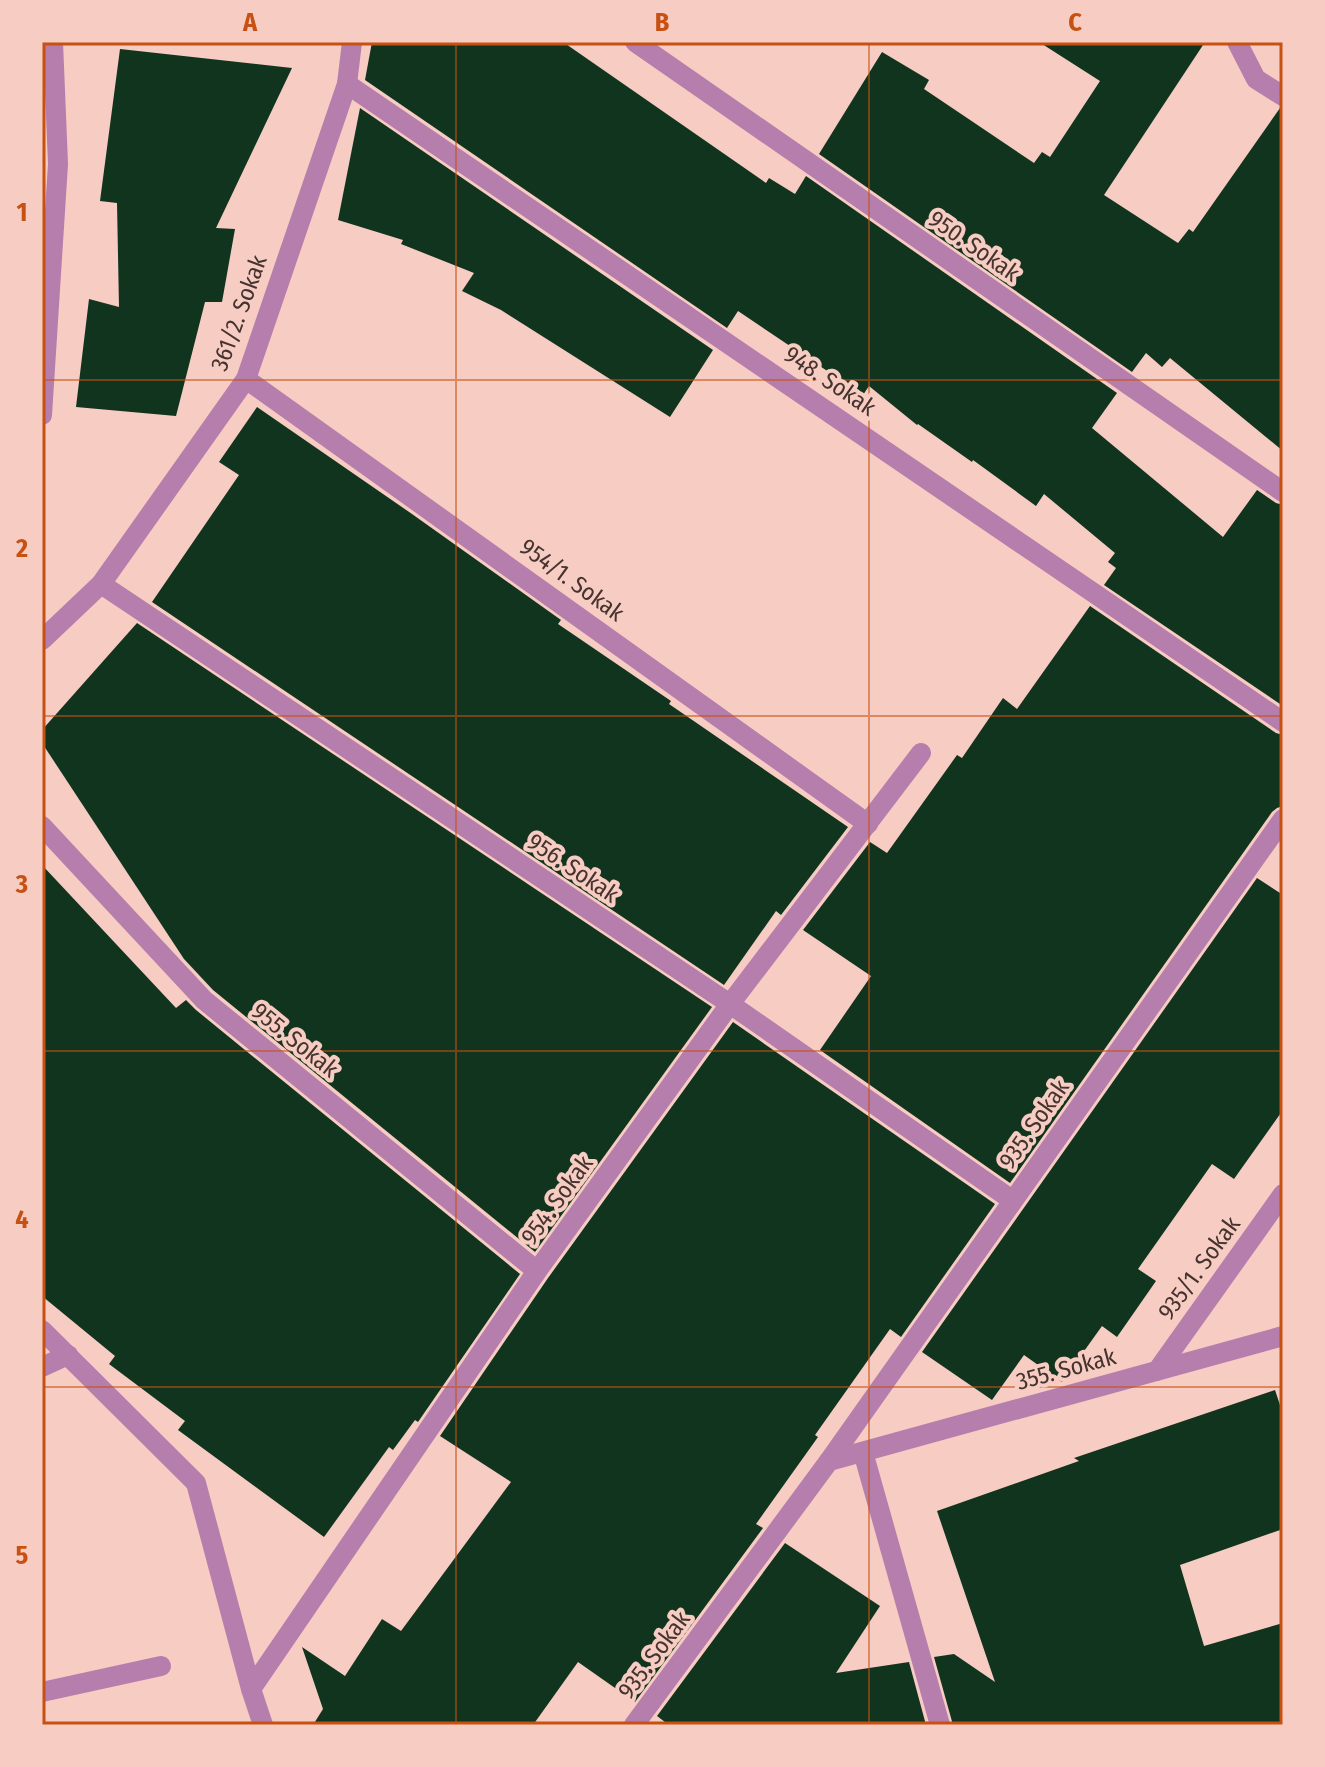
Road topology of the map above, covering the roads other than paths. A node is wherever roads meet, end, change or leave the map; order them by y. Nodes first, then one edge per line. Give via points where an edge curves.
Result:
1 (53, 42) edge
2 (352, 42) edge
3 (635, 42) edge
4 (1237, 42) edge
5 (347, 84) junction
6 (1283, 96) edge
7 (246, 379) junction
8 (42, 415) edge
9 (1283, 492) edge
10 (101, 584) junction
11 (42, 640) edge
12 (1283, 722) edge
13 (921, 753) dead end
14 (1283, 819) edge
15 (868, 824) junction
16 (42, 826) edge
17 (730, 1004) junction
18 (1283, 1194) edge
19 (1012, 1200) junction
20 (537, 1271) junction
21 (42, 1330) edge
22 (1283, 1336) edge
23 (68, 1355) junction
24 (42, 1367) edge
25 (1157, 1371) junction
26 (863, 1452) junction
27 (829, 1461) junction
28 (161, 1666) dead end
29 (251, 1689) junction
30 (42, 1692) edge
31 (263, 1725) edge
32 (634, 1725) edge
33 (940, 1725) edge

1 - 8 street via 58,164
2 - 5 street, 361/2. Sokak
3 - 9 street, 950. Sokak
4 - 6 street via 1256,79
5 - 7 street, 361/2. Sokak
5 - 12 street, 948. Sokak
7 - 10 street, 361/2. Sokak
7 - 15 street, 954/1. Sokak
10 - 11 street, 361/2. Sokak
10 - 17 street, 956. Sokak
13 - 15 street, 954. Sokak
14 - 19 street, 935. Sokak
15 - 17 street, 954. Sokak
16 - 20 street, 955. Sokak via 204,1000
17 - 19 street, 956. Sokak
17 - 20 street, 954. Sokak
18 - 25 street, 935/1. Sokak
19 - 27 street, 935. Sokak
20 - 29 street, 954. Sokak
21 - 23 street
22 - 25 street, 355. Sokak
23 - 24 street
23 - 29 street via 196,1483
25 - 26 street, 355. Sokak
26 - 27 street
26 - 33 street
27 - 32 street, 935. Sokak
28 - 30 street
29 - 31 street

